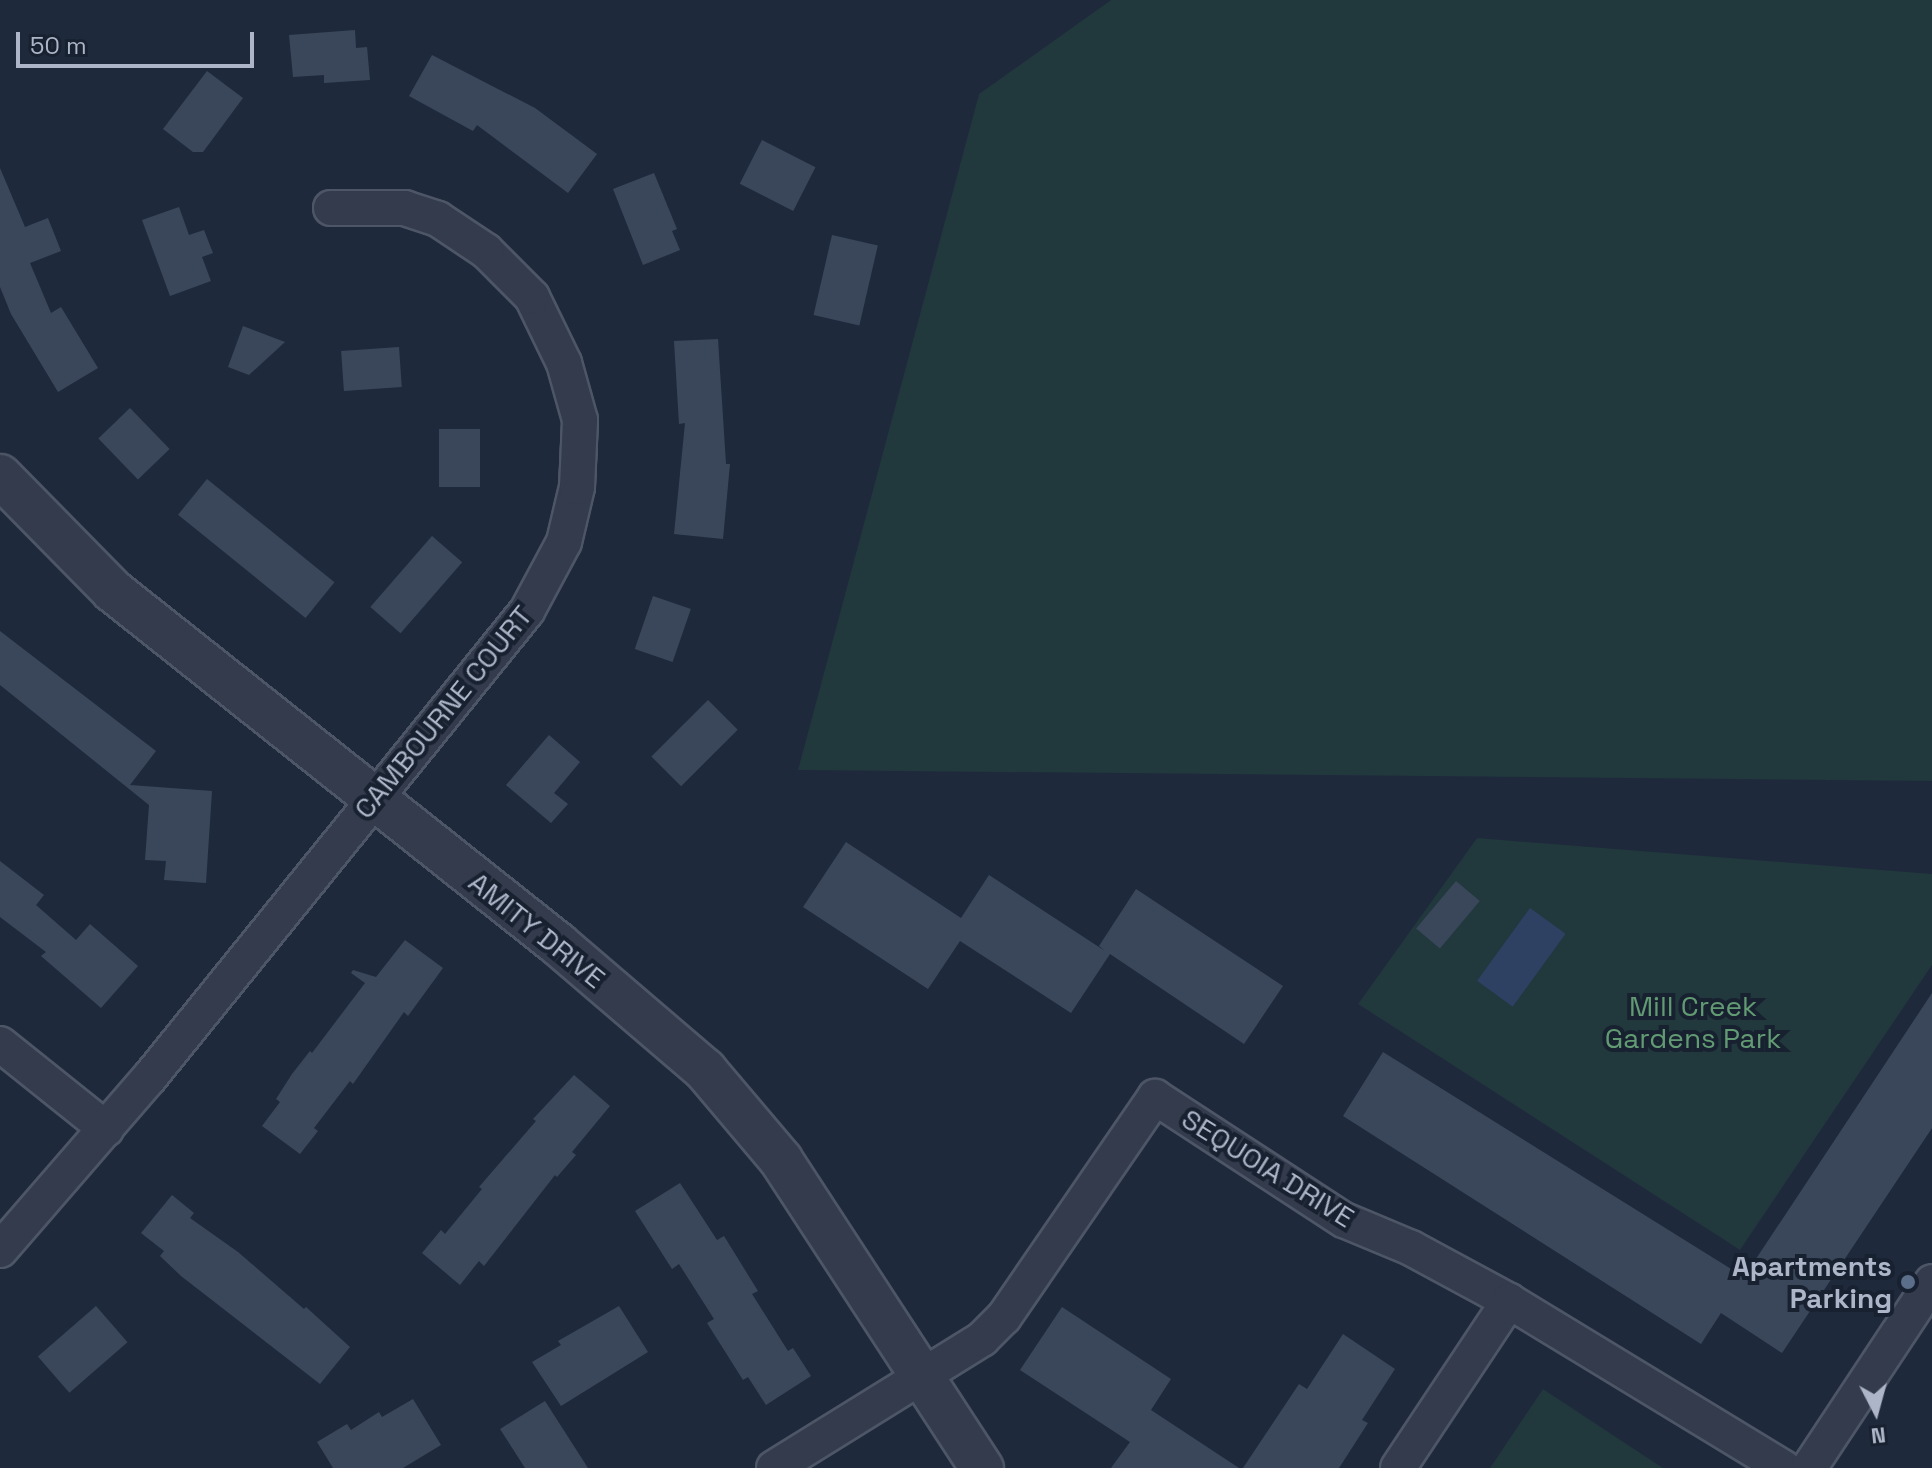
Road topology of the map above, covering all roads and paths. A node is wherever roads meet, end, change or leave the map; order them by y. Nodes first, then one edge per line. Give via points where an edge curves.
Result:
1 (331, 208) dead end
2 (0, 476) edge
3 (372, 800) junction
4 (0, 1044) edge
5 (106, 1129) junction
6 (0, 1250) edge
7 (1932, 1282) edge
8 (1509, 1301) junction
9 (922, 1373) junction
10 (774, 1468) edge
11 (982, 1468) edge
12 (1398, 1468) edge
13 (1784, 1468) edge
14 (1809, 1468) edge

1 - 3 street, CAMBOURNE COURT via 405,208 438,219 486,251 532,297 564,363 580,420 577,487 564,542 527,611
2 - 3 street, AMITY DRIVE via 113,591
3 - 5 street, CAMBOURNE COURT
3 - 9 street, AMITY DRIVE via 558,944 705,1070 781,1160
4 - 5 street
5 - 6 street, CAMBOURNE COURT
7 - 14 street
8 - 9 street, SEQUOIA DRIVE via 1411,1248 1344,1220 1155,1097 1004,1317 982,1339
8 - 12 street
8 - 13 street, SEQUOIA DRIVE
9 - 10 street
9 - 11 street, AMITY DRIVE

